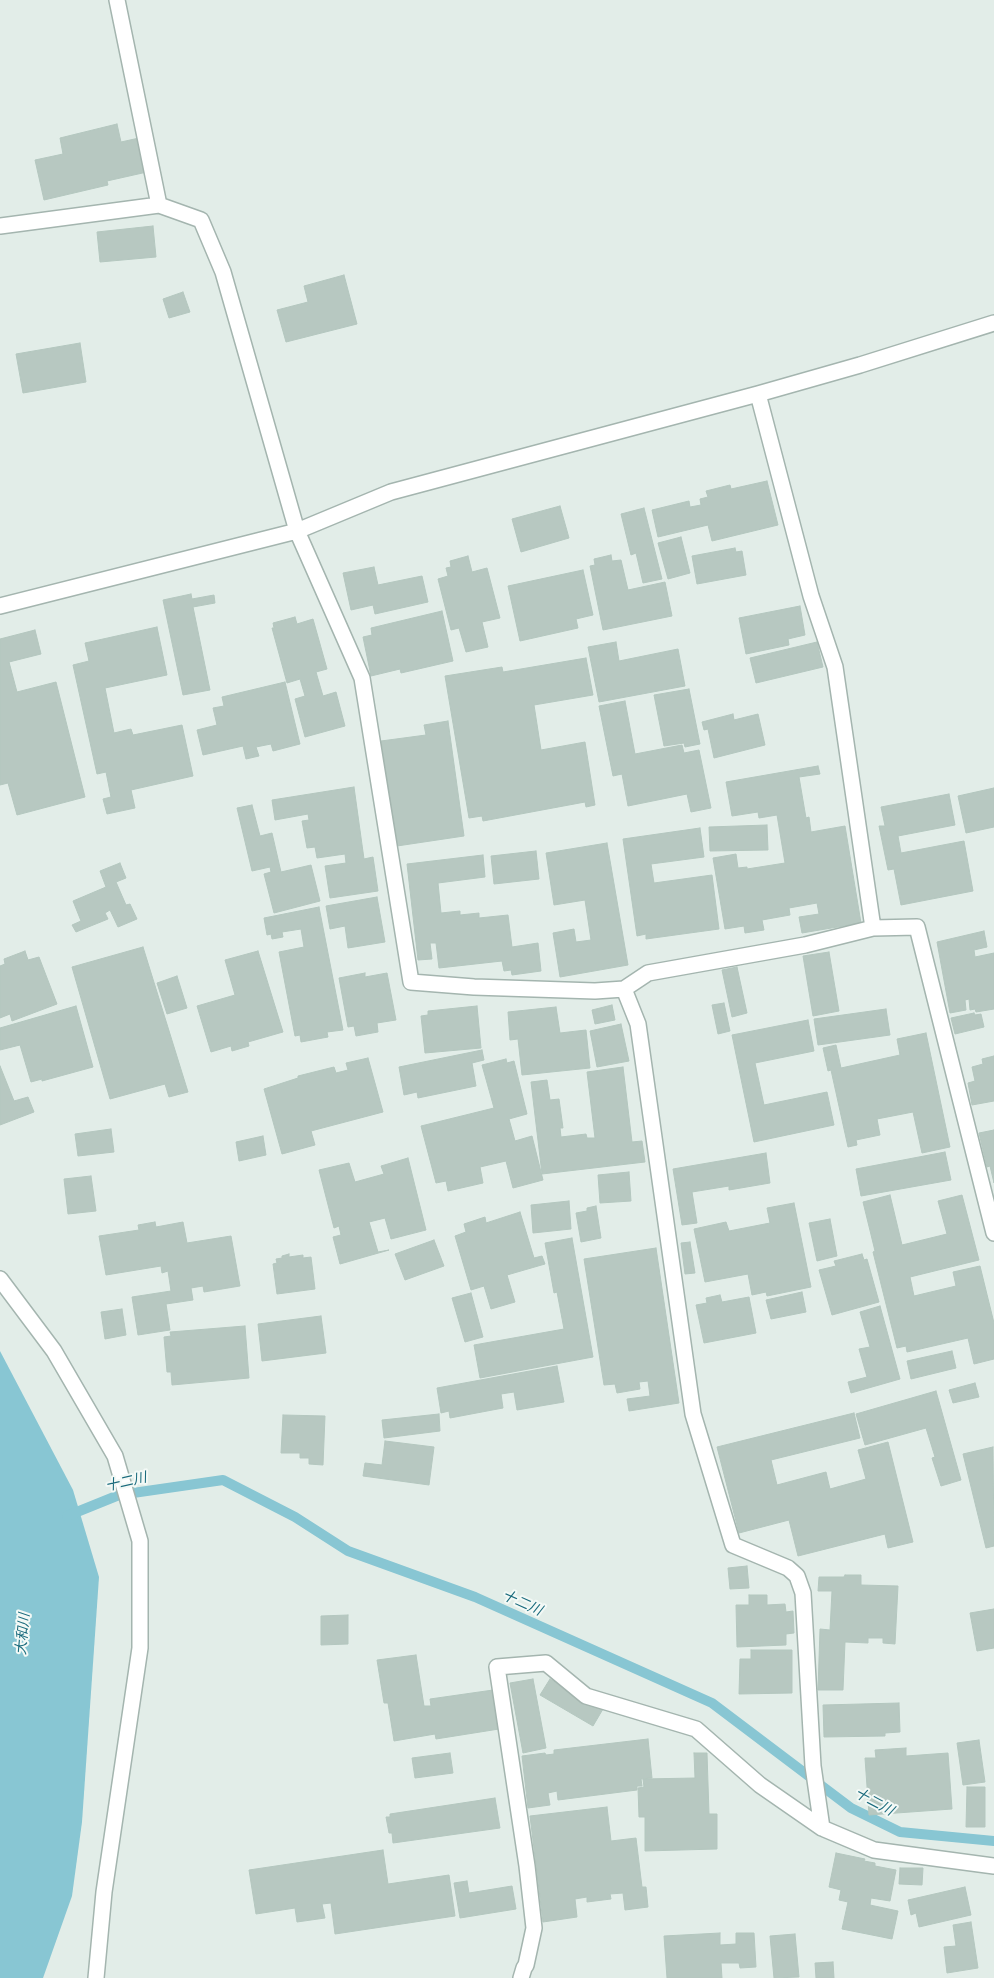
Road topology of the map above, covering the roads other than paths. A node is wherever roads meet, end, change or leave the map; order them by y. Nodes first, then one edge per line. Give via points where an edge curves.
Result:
1 (117, 0) edge
2 (159, 205) junction
3 (0, 226) edge
4 (994, 323) edge
5 (758, 394) junction
6 (297, 531) junction
7 (0, 606) edge
8 (873, 928) junction
9 (624, 989) junction
10 (994, 1233) edge
11 (0, 1279) edge
12 (822, 1828) junction
13 (994, 1866) edge
14 (96, 1978) edge
15 (521, 1978) edge

1 - 2 street
2 - 3 street
2 - 6 street via 201,220 223,272
4 - 5 street
5 - 6 street via 391,492
5 - 8 street via 811,596 836,667
6 - 7 street
6 - 9 street via 362,678 411,982 595,991
8 - 9 street via 805,945 648,973
8 - 10 street via 917,927
9 - 12 street via 638,1024 693,1414 734,1545 788,1568 798,1576 803,1593 813,1766
11 - 14 street via 54,1352 115,1456 140,1541 140,1648 104,1892
12 - 13 street via 874,1850
12 - 15 street via 760,1785 696,1729 586,1696 546,1664 497,1667 534,1928

